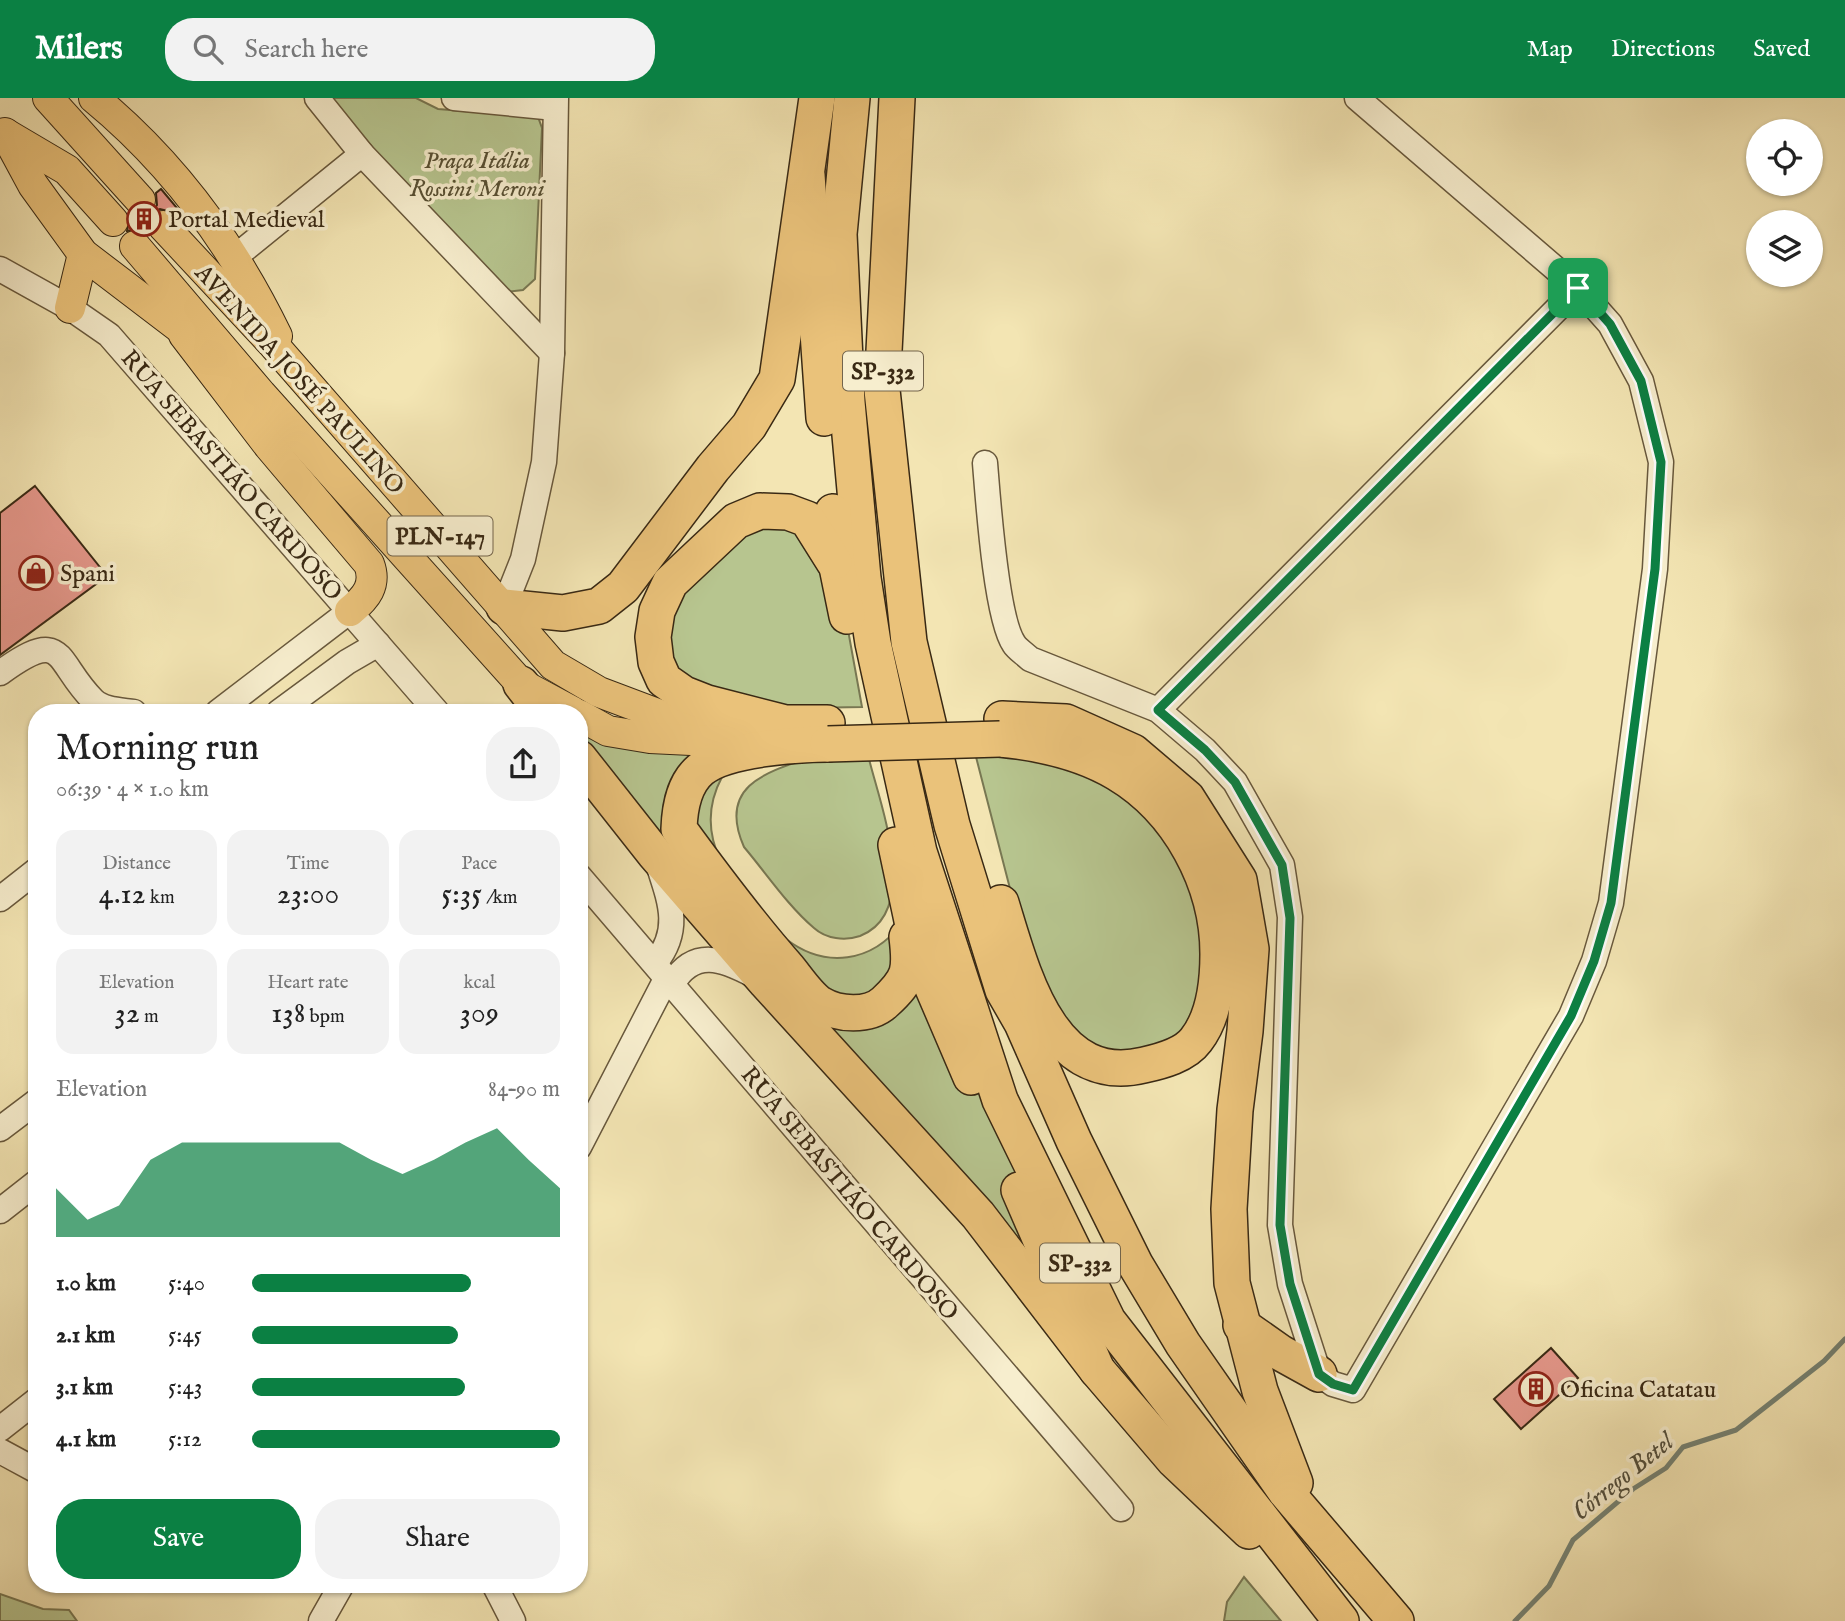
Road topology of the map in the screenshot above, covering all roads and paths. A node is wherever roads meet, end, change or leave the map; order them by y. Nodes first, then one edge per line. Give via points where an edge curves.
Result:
1 (48, 98) edge
2 (93, 98) edge
3 (317, 98) edge
4 (454, 98) edge
5 (817, 98) edge
6 (852, 98) edge
7 (897, 98) edge
8 (921, 98) edge
9 (1357, 98) edge
10 (555, 103) edge
11 (2, 132) edge
12 (362, 154) junction
13 (807, 175) junction
14 (140, 200) dead end
15 (113, 221) dead end
16 (163, 226) dead end
17 (135, 246) dead end
18 (83, 254) junction
19 (235, 257) junction
20 (0, 269) edge
21 (1578, 288) junction
22 (70, 308) junction
23 (173, 320) junction
24 (552, 353) junction
25 (295, 370) junction
26 (261, 394) junction
27 (985, 463) dead end
28 (837, 568) junction
29 (504, 607) junction
30 (350, 611) junction
31 (378, 644) junction
32 (278, 666) junction
33 (0, 673) edge
34 (521, 684) junction
35 (300, 697) junction
36 (92, 704) edge
37 (228, 704) edge
38 (290, 704) edge
39 (431, 704) edge
40 (537, 704) edge
41 (558, 704) edge
42 (1158, 710) junction
43 (588, 720) edge
44 (997, 729) junction
45 (811, 733) junction
46 (588, 769) edge
47 (654, 853) junction
48 (902, 874) junction
49 (28, 877) edge
50 (588, 886) edge
51 (0, 899) edge
52 (665, 974) junction
53 (766, 982) junction
54 (28, 1108) edge
55 (0, 1129) edge
56 (588, 1129) edge
57 (28, 1189) edge
58 (0, 1210) edge
59 (1241, 1325) junction
60 (1097, 1370) junction
61 (1319, 1374) junction
62 (28, 1407) edge
63 (0, 1429) edge
64 (0, 1451) edge
65 (28, 1466) edge
66 (1121, 1509) dead end
67 (1308, 1519) junction
68 (337, 1593) edge
69 (499, 1593) edge
70 (1337, 1616) edge
71 (321, 1621) edge
72 (513, 1621) edge
73 (1396, 1621) edge

1 - 14 main road
2 - 19 main road via 136,133
3 - 12 street
4 - 10 street
5 - 13 highway
6 - 70 highway, SP-332 via 839,234 846,402 873,643 919,852 1000,1100 1108,1321
7 - 67 highway, SP-332 via 882,390 909,642 952,825 1003,990 1135,1264 1183,1343
8 - 44 highway via 905,276 908,433 937,658 971,805 1027,982 1046,1021 1073,1053 1093,1065 1118,1069 1172,1057 1195,1042 1208,1019 1218,980 1218,935 1206,880 1185,839 1153,802 1117,773
9 - 21 street
10 - 24 street
11 - 15 main road via 67,170
11 - 18 main road
12 - 19 street
12 - 24 street
13 - 28 highway
13 - 29 highway via 776,379 749,426 623,587 599,606 563,613
16 - 25 main road, AVENIDA JOSÉ PAULINO / PLN-147
17 - 26 main road, AVENIDA JOSÉ PAULINO / PLN-147
18 - 22 main road
18 - 23 main road
19 - 25 main road
20 - 22 street, RUA SEBASTIÃO CARDOSO
21 - 42 street
21 - 61 street via 1610,324 1641,381 1661,462 1655,569 1611,903 1571,1016 1353,1390
22 - 30 street, RUA SEBASTIÃO CARDOSO via 109,335
23 - 26 main road
23 - 30 main road via 269,446 369,564 370,590
24 - 29 street via 544,462 523,559
25 - 29 main road, AVENIDA JOSÉ PAULINO / PLN-147
26 - 34 main road, AVENIDA JOSÉ PAULINO / PLN-147
27 - 42 street via 1002,598 1014,645 1030,659
28 - 45 highway via 807,519 788,512 760,511 736,521 670,583 657,611 653,637 664,680 707,703
28 - 48 highway
29 - 45 main road, AVENIDA JOSÉ PAULINO / PLN-147 via 553,665 599,692 668,718
30 - 31 street, RUA SEBASTIÃO CARDOSO
30 - 32 street
31 - 35 street
31 - 39 street, RUA SEBASTIÃO CARDOSO
32 - 35 street via 284,686
32 - 37 street
33 - 36 street via 26,654 51,651 64,657
34 - 40 highway
34 - 41 main road, AVENIDA JOSÉ PAULINO
35 - 38 street
42 - 61 street via 1235,782 1282,865 1290,918 1280,1225 1290,1284
43 - 45 main road via 608,731 650,738
44 - 45 highway, bridge
44 - 59 highway via 1066,722 1133,752 1187,797 1238,880 1251,948 1229,1209 1232,1283
45 - 48 highway via 730,754 701,767 682,797 679,830 746,920 818,1003 837,1011 856,1013 880,1007 901,987 911,967
46 - 47 highway
47 - 52 street via 672,910
47 - 53 highway
48 - 60 highway via 920,958
49 - 51 street
50 - 52 street, RUA SEBASTIÃO CARDOSO
52 - 53 street via 699,959 714,958
52 - 56 street
52 - 66 street, RUA SEBASTIÃO CARDOSO
53 - 60 highway via 978,1215
54 - 55 street
57 - 58 street
59 - 61 highway
59 - 67 highway via 1260,1391
60 - 70 highway via 1174,1460
62 - 63 street
64 - 65 street
67 - 73 highway, SP-332
68 - 71 street
69 - 72 street

